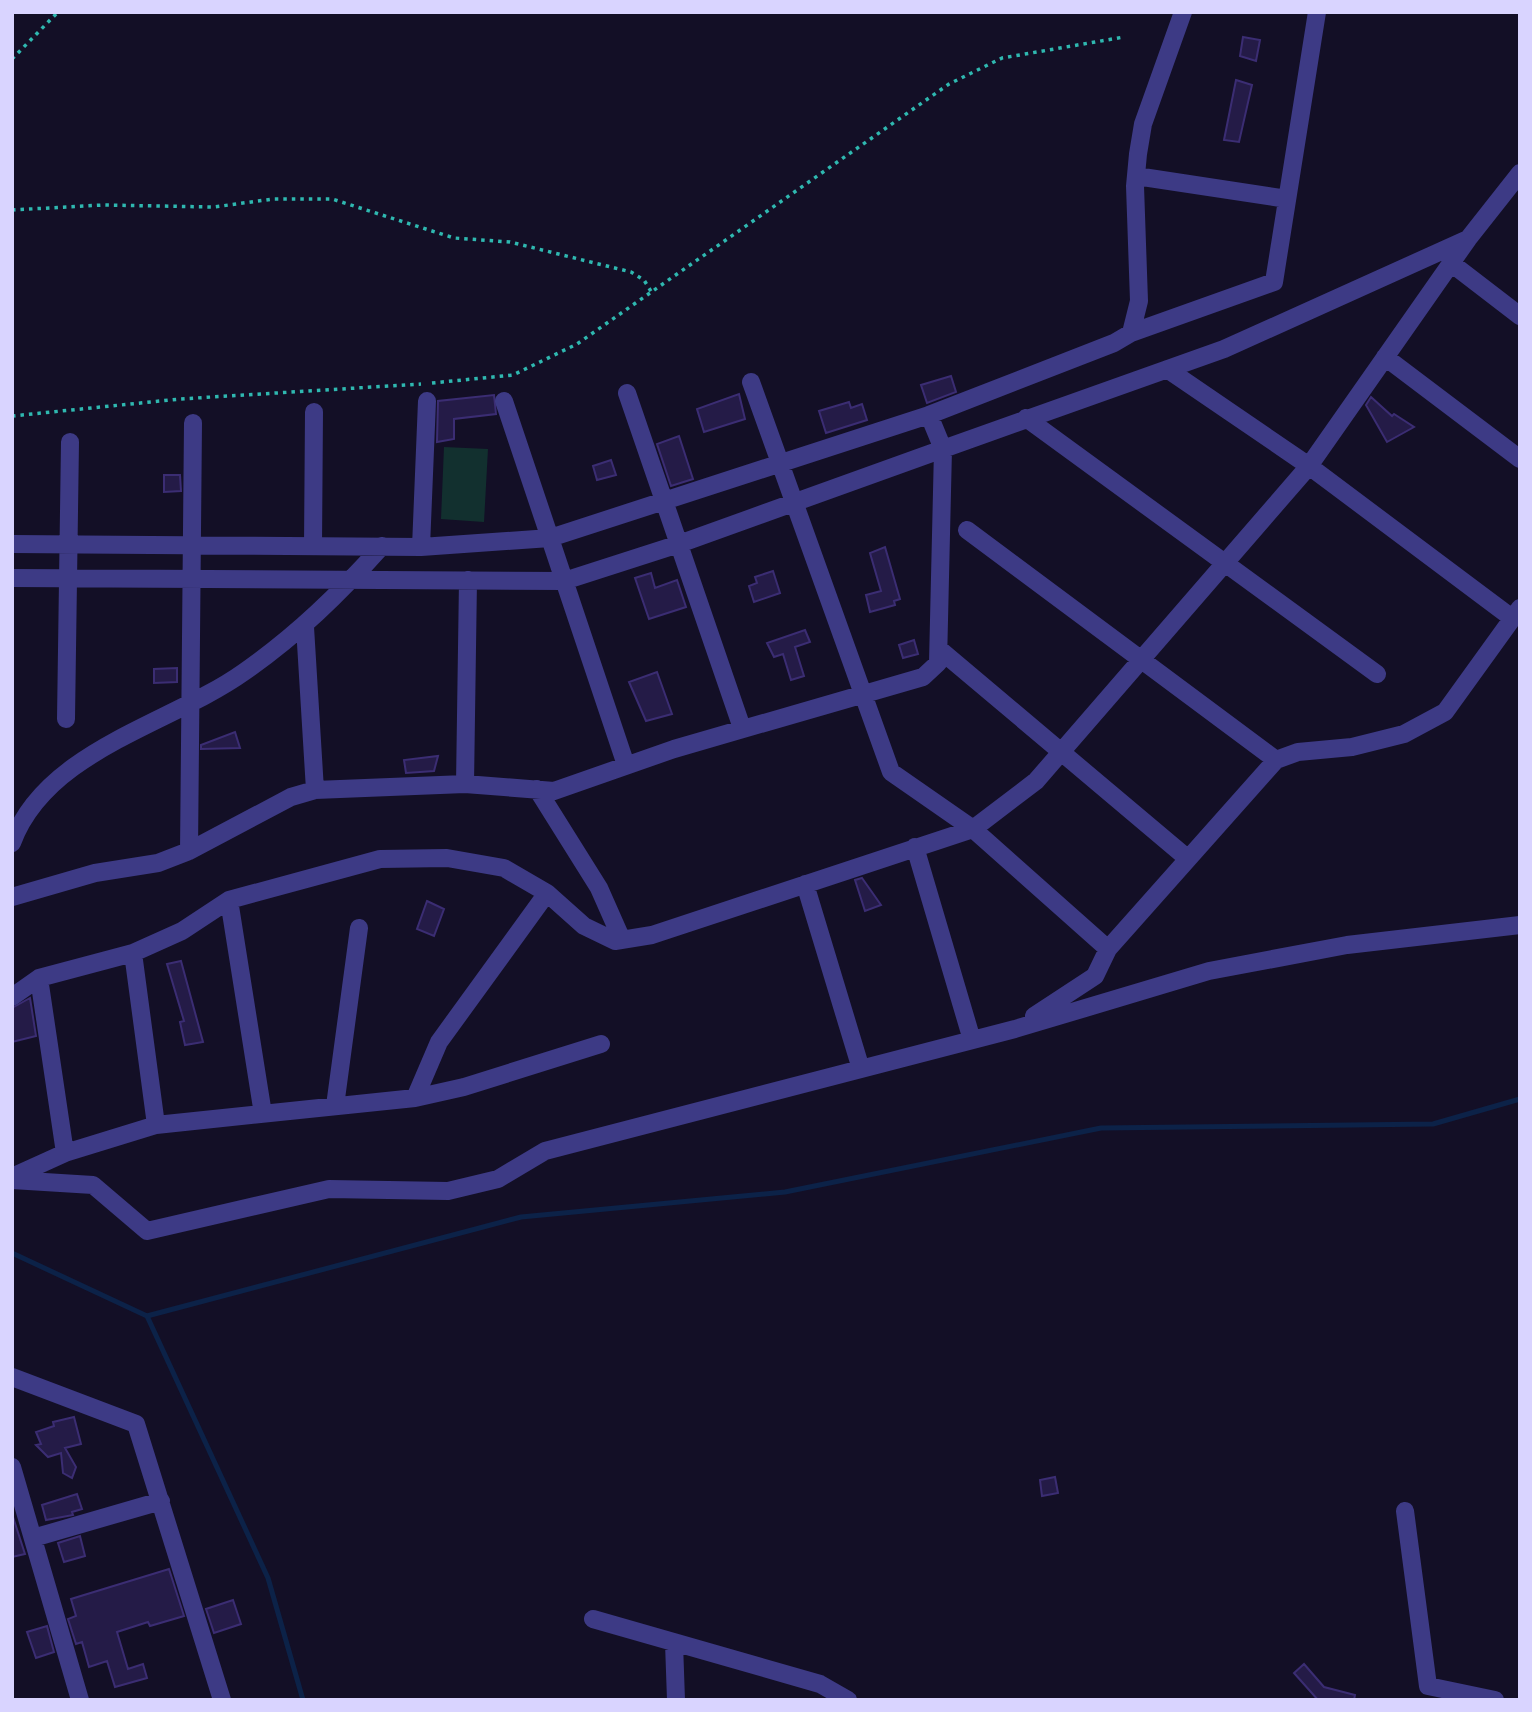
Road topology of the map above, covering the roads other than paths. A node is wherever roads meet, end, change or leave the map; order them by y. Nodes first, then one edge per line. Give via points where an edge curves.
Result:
1 (1182, 12) edge
2 (1317, 12) edge
3 (1520, 173) edge
4 (1136, 176) junction
5 (1287, 199) junction
6 (1468, 239) junction
7 (1451, 263) junction
8 (1520, 316) edge
9 (1131, 333) junction
10 (1385, 357) junction
11 (1167, 369) junction
12 (751, 382) dead end
13 (627, 393) dead end
14 (427, 401) dead end
15 (504, 401) dead end
16 (314, 412) dead end
17 (929, 415) junction
18 (1026, 418) junction
19 (192, 424) dead end
20 (70, 442) dead end
21 (943, 449) junction
22 (1520, 459) edge
23 (780, 463) junction
24 (1309, 466) junction
25 (664, 501) junction
26 (792, 501) junction
27 (967, 530) dead end
28 (550, 538) junction
29 (12, 544) edge
30 (679, 544) junction
31 (69, 545) junction
32 (192, 545) junction
33 (313, 546) junction
34 (382, 546) junction
35 (421, 547) junction
36 (1225, 563) junction
37 (12, 578) edge
38 (69, 578) junction
39 (191, 579) junction
40 (352, 580) junction
41 (468, 580) junction
42 (564, 581) junction
43 (1516, 613) edge
44 (305, 627) junction
45 (939, 649) junction
46 (1141, 660) junction
47 (1377, 674) dead end
48 (863, 695) junction
49 (191, 702) junction
50 (66, 719) dead end
51 (743, 728) junction
52 (1061, 753) junction
53 (1276, 760) junction
54 (626, 765) junction
55 (466, 784) junction
56 (537, 789) junction
57 (316, 790) junction
58 (973, 829) junction
59 (12, 843) edge
60 (915, 847) junction
61 (190, 850) junction
62 (1187, 859) junction
63 (805, 884) junction
64 (547, 893) junction
65 (12, 897) edge
66 (229, 900) junction
67 (1520, 925) edge
68 (359, 928) dead end
69 (622, 940) junction
70 (1108, 948) junction
71 (133, 953) junction
72 (39, 978) junction
73 (12, 996) edge
74 (1015, 1029) junction
75 (972, 1040) junction
76 (601, 1044) dead end
77 (861, 1069) junction
78 (415, 1098) junction
79 (335, 1106) junction
80 (263, 1114) junction
81 (156, 1125) junction
82 (65, 1153) junction
83 (12, 1178) edge
84 (12, 1377) edge
85 (12, 1467) edge
86 (161, 1501) junction
87 (1405, 1511) dead end
88 (33, 1538) junction
89 (593, 1619) dead end
90 (674, 1643) junction
91 (80, 1700) edge
92 (222, 1700) edge
93 (676, 1700) edge
94 (848, 1700) edge
95 (1495, 1700) edge

1 - 4 street via 1143,124
2 - 5 street
3 - 6 street
4 - 5 street
4 - 9 street via 1139,301
5 - 9 street via 1274,282
6 - 7 street
6 - 11 street via 1224,349
7 - 8 street
7 - 10 street
9 - 17 street
10 - 22 street
10 - 24 street
11 - 18 street
11 - 24 street
12 - 23 street
13 - 25 street
14 - 35 street
15 - 28 street
16 - 33 street
17 - 21 street
17 - 23 street
18 - 21 street
18 - 36 street
19 - 32 street
20 - 31 street
21 - 26 street
21 - 45 street
23 - 25 street
23 - 26 street
24 - 36 street
24 - 43 street
25 - 28 street
25 - 30 street
26 - 30 street
26 - 48 street
27 - 46 street
28 - 35 street
28 - 42 street
29 - 31 street
30 - 42 street
30 - 51 street
31 - 32 street
31 - 38 street
32 - 33 street
32 - 39 street
33 - 34 street
34 - 35 street
34 - 40 street
36 - 46 street
36 - 47 street
37 - 38 street
38 - 39 street
38 - 50 street
39 - 40 street
39 - 49 street
40 - 41 street
40 - 44 street
41 - 42 street
41 - 55 street
42 - 54 street
43 - 53 street via 1445,712 1404,734
44 - 49 street via 226,684
44 - 57 street
45 - 48 street via 938,663 923,677
45 - 52 street
46 - 52 street
46 - 53 street
48 - 51 street
48 - 58 street via 891,772
49 - 59 street via 132,731 62,778 30,810
49 - 61 street
51 - 54 street
52 - 58 street via 1036,781
52 - 62 street
53 - 62 street
54 - 56 street via 577,785 554,791
55 - 56 street
55 - 57 street
56 - 69 street via 575,845
57 - 61 street via 291,797
58 - 60 street
58 - 70 street
60 - 63 street
60 - 75 street
61 - 65 street via 158,863 83,876
62 - 70 street
63 - 69 street via 652,935
63 - 77 street
64 - 66 street via 504,868 447,858 380,859
64 - 69 street via 584,926
64 - 78 street via 439,1042
66 - 71 street via 182,931
66 - 80 street
67 - 74 street via 1347,945 1209,971
68 - 79 street
70 - 74 street via 1095,976
71 - 72 street
71 - 81 street
72 - 73 street
72 - 82 street
74 - 75 street
75 - 77 street
76 - 78 street
77 - 83 street via 545,1152 498,1179 448,1191 329,1189 146,1231 93,1185
78 - 79 street
79 - 80 street
80 - 81 street
81 - 82 street
82 - 83 street
84 - 86 street via 136,1424
85 - 88 street
86 - 88 street
86 - 92 street
87 - 95 street via 1428,1686
88 - 91 street
89 - 90 street
90 - 93 street
90 - 94 street via 820,1684

